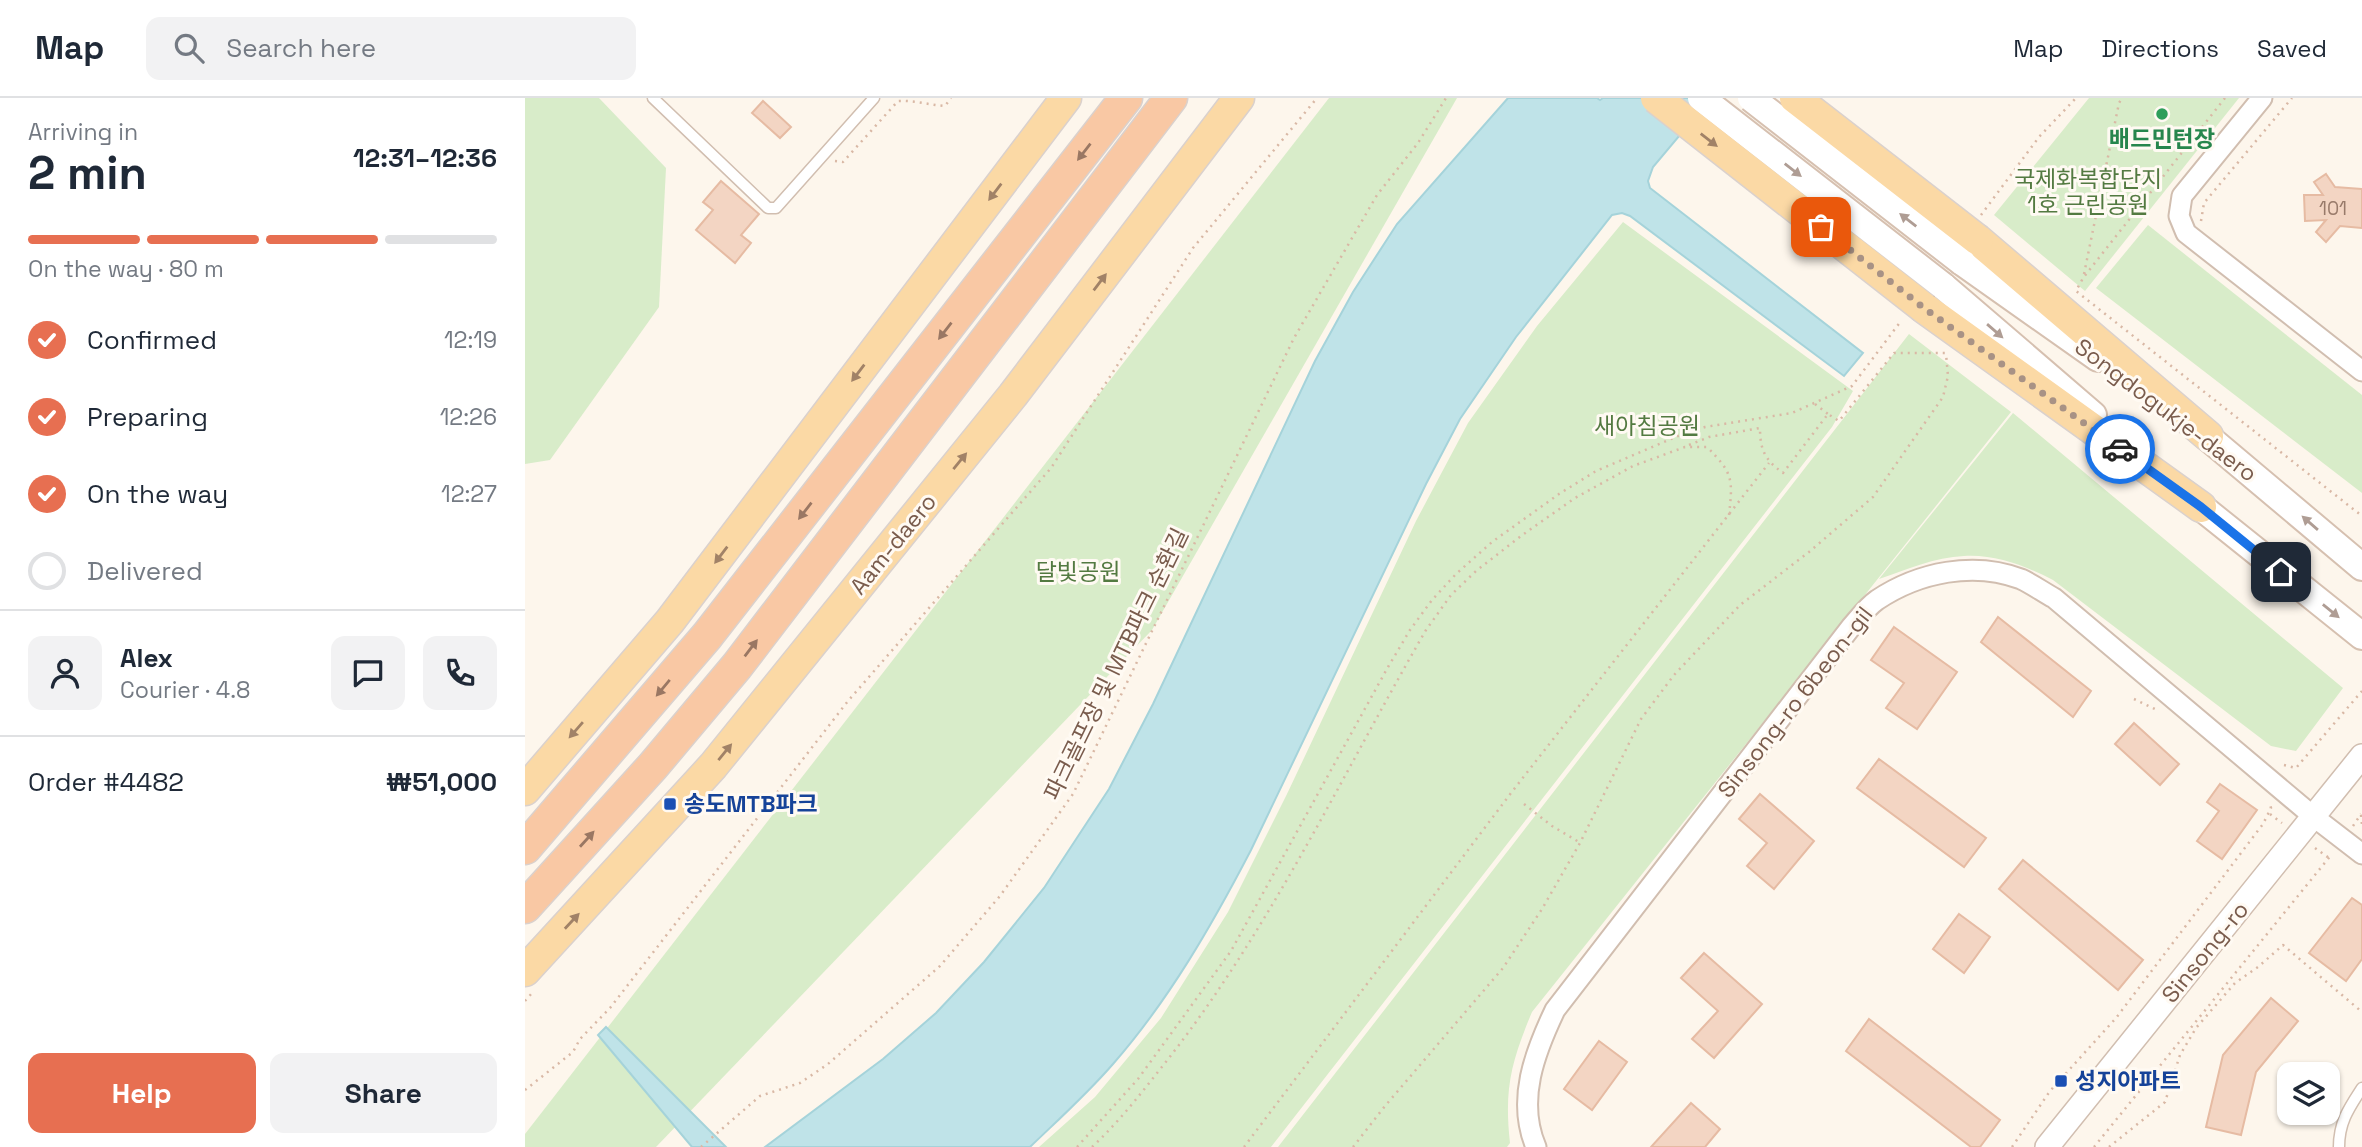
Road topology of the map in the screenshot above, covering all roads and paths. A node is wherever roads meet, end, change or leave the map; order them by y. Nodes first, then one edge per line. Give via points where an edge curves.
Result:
1 (653, 98) edge
2 (874, 98) edge
3 (951, 98) edge
4 (1066, 98) edge
5 (1126, 98) edge
6 (1171, 98) edge
7 (1239, 98) edge
8 (1317, 98) edge
9 (1446, 98) edge
10 (1655, 98) edge
11 (1701, 98) edge
12 (1751, 98) edge
13 (1795, 98) edge
14 (2076, 98) edge
15 (2122, 98) edge
16 (2225, 98) edge
17 (2262, 98) edge
18 (2293, 98) edge
19 (831, 161) dead end
20 (1999, 190) dead end
21 (2201, 225) dead end
22 (1970, 251) junction
23 (2083, 278) junction
24 (1934, 297) junction
25 (1938, 346) dead end
26 (1946, 354) junction
27 (2362, 371) edge
28 (1828, 414) junction
29 (2208, 436) joint
30 (1685, 447) junction
31 (1769, 463) junction
32 (2201, 507) joint
33 (1729, 515) junction
34 (2362, 516) edge
35 (2362, 568) edge
36 (2362, 636) edge
37 (2361, 691) edge
38 (2134, 699) dead end
39 (2162, 713) dead end
40 (2362, 755) edge
41 (2284, 765) dead end
42 (525, 790) edge
43 (2268, 801) dead end
44 (1524, 804) dead end
45 (2362, 813) edge
46 (2314, 817) junction
47 (2362, 825) edge
48 (1580, 843) junction
49 (525, 848) edge
50 (2362, 854) edge
51 (2329, 858) dead end
52 (525, 907) edge
53 (525, 971) edge
54 (2362, 1012) edge
55 (2362, 1088) edge
56 (525, 1090) edge
57 (701, 1147) edge
58 (1077, 1147) edge
59 (1092, 1147) edge
60 (1244, 1147) edge
61 (1353, 1147) edge
62 (1536, 1147) edge
63 (2012, 1147) edge
64 (2047, 1147) edge
65 (2094, 1147) edge
66 (2109, 1147) edge
67 (2339, 1147) edge

1 - 2 lane via 768,208 776,208
3 - 19 path via 945,106 898,101 843,162
4 -> 42 main road via 670,621
5 -> 49 highway via 707,636
52 -> 6 highway, Aam-daero via 737,666
53 -> 7 main road, Aam-daero via 713,766 1013,395
8 - 56 path via 1193,248 1051,468 848,701 610,1009 573,1052
9 - 57 path, 파크골프장 및 MTB파크 순환길 via 1377,195 1294,338 1065,806 1000,897 940,966 828,1065 800,1083 760,1096
10 -> 24 main road, bridge
11 -> 24 main road, bridge
22 -> 12 main road, bridge
13 - 22 main road, bridge
14 - 20 path
15 - 23 path
16 - 23 path
17 - 27 street via 2182,196 2179,216 2186,233
18 - 21 path via 2204,204
22 - 29 main road
23 - 34 path via 2076,291
24 -> 32 main road
25 - 26 path
26 - 28 path via 1894,353 1839,421
26 - 48 path via 1948,376 1943,397 1873,497 1741,605 1674,675 1641,719
28 - 31 path via 1783,473
28 - 58 path via 1815,404 1792,413 1705,426 1630,455 1559,494 1492,542 1457,574 1432,600 1388,667 1231,951 1138,1079
35 -> 29 main road, Songdogukje-daero
30 - 31 path via 1709,437 1760,428
30 - 33 path via 1707,447 1724,464 1733,486
30 - 59 path via 1633,466 1575,498 1451,595 1414,649 1241,956 1191,1031 1118,1123
31 - 33 path
32 -> 36 main road
33 - 60 path via 1511,793
37 - 41 path via 2297,768
38 - 39 path
40 - 46 street, Sinsong-ro
43 - 63 path via 2271,808 2263,824 2116,1018 2050,1091
44 - 48 path
45 - 47 path
46 - 50 street, Sinsong-ro 6beon-gil
46 - 62 street, Sinsong-ro 6beon-gil via 2054,598 2021,579 1980,569 1941,573 1901,587 1875,601 1851,627 1555,1010 1536,1048 1528,1083 1528,1112
46 - 64 street, Sinsong-ro
48 - 61 path via 1503,968
51 - 65 path
54 - 66 path via 2283,945 2235,983 2196,1028 2180,1055 2165,1102
55 - 67 lane via 2345,1114

